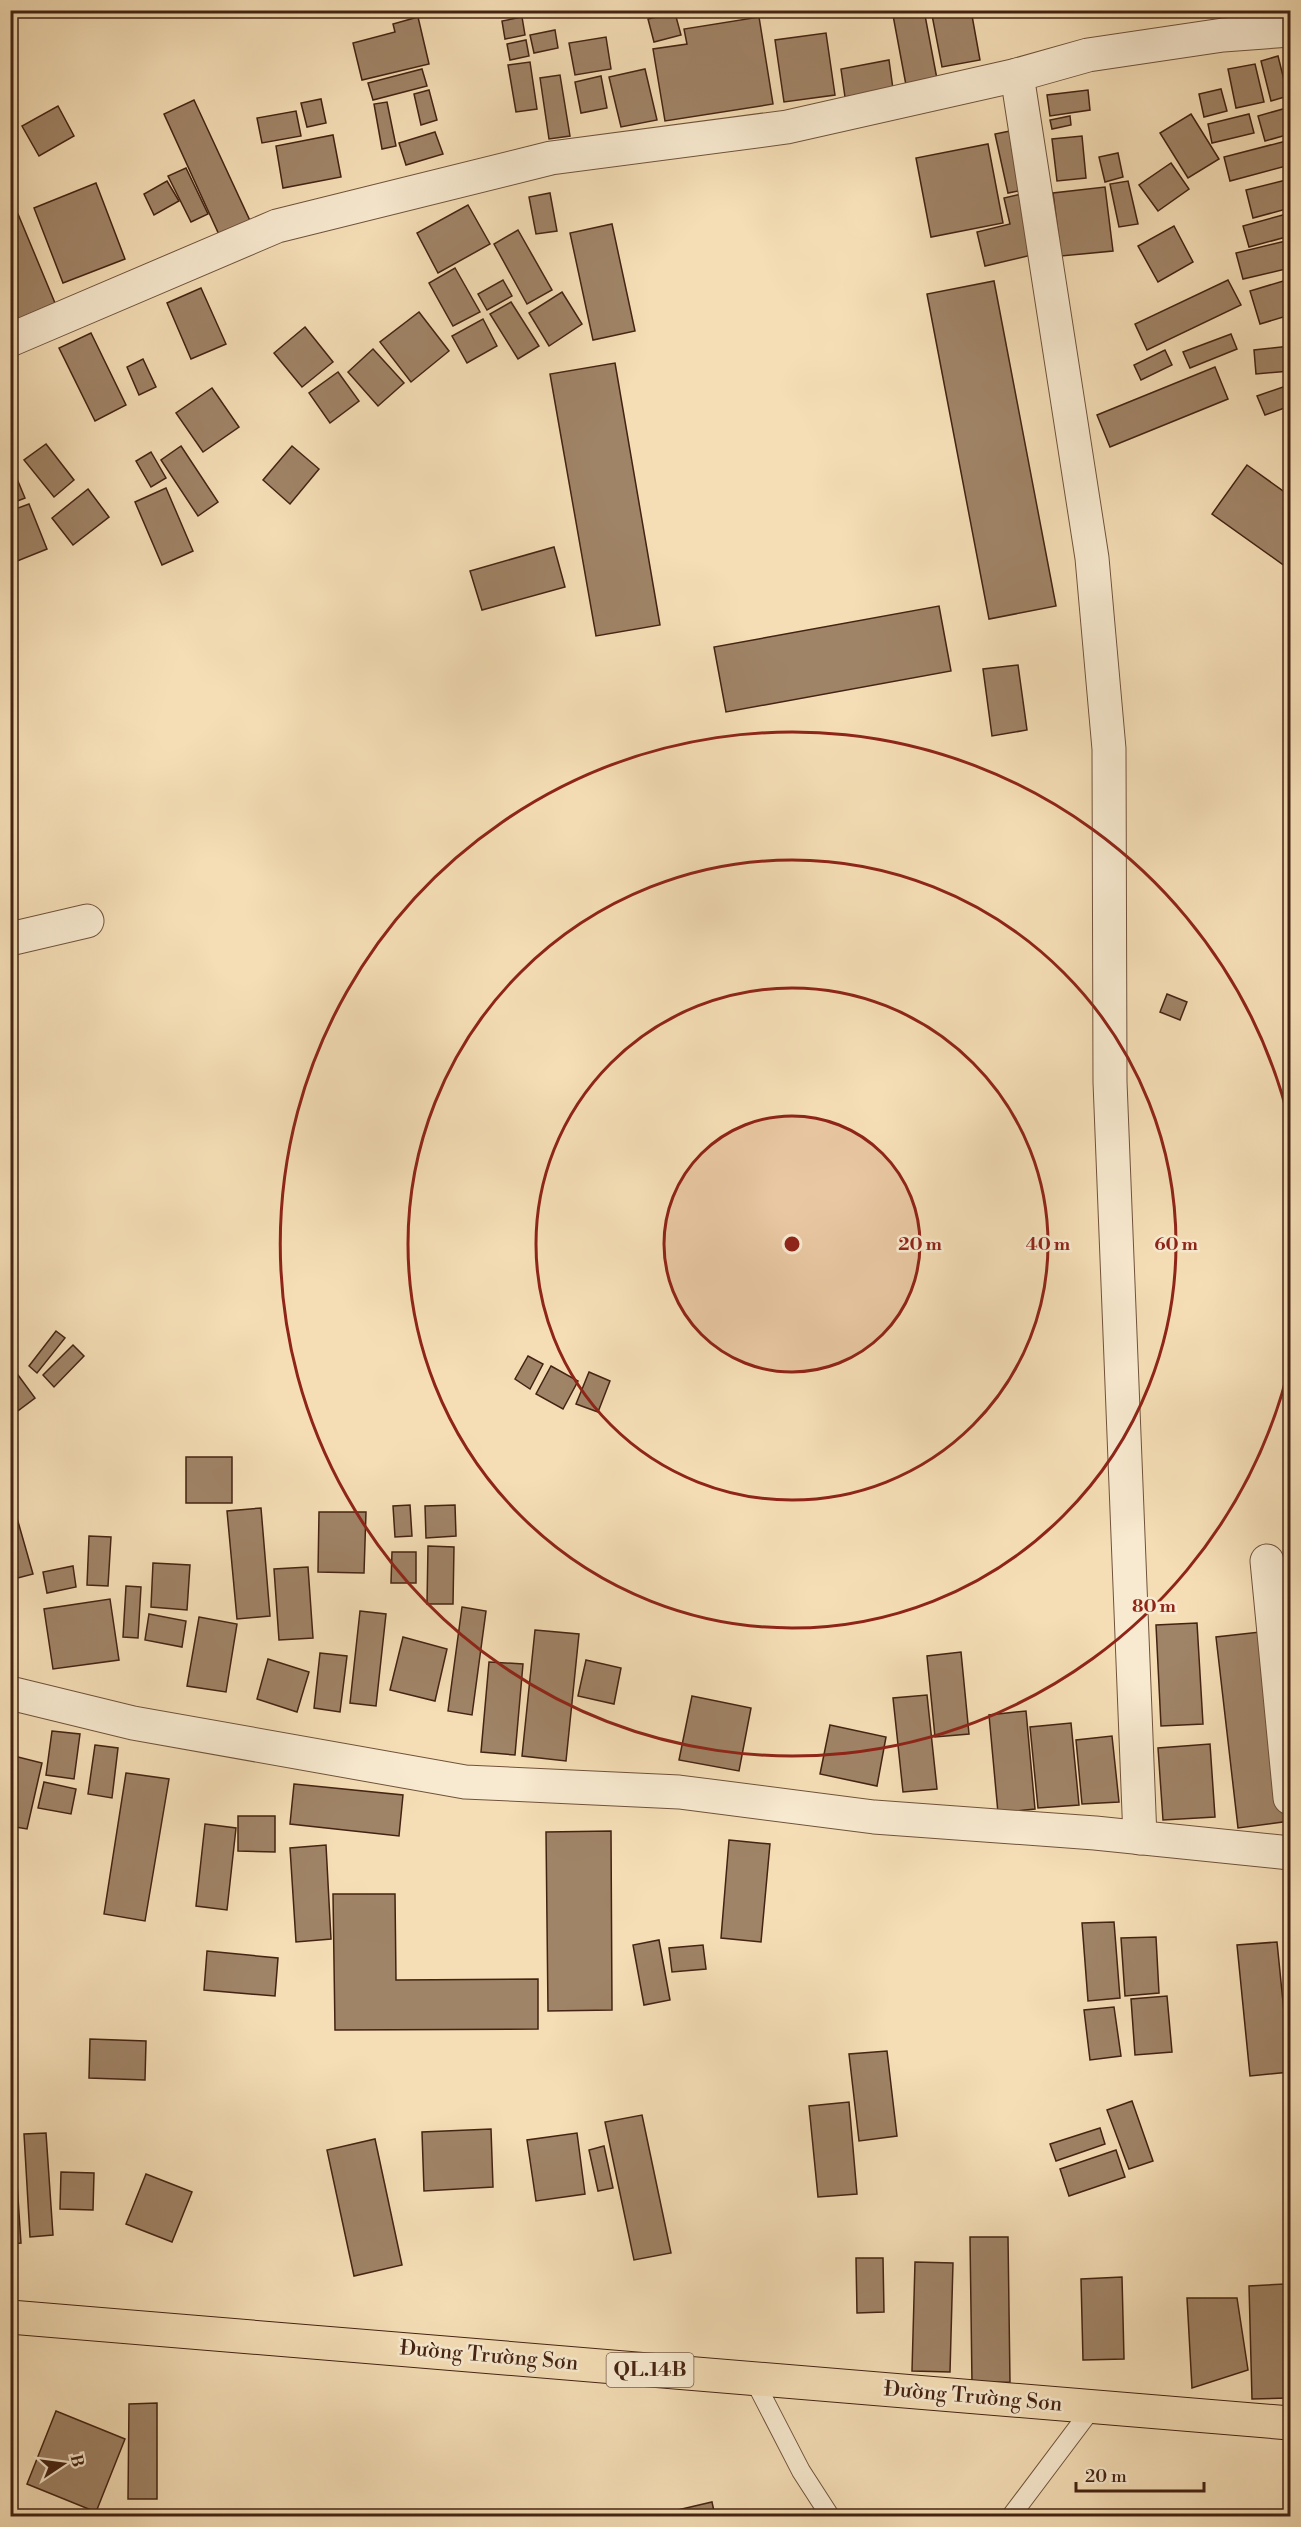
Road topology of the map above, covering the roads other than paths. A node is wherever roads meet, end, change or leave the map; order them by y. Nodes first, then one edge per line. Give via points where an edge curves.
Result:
1 (1290, 30) edge
2 (1017, 75) junction
3 (10, 340) edge
4 (87, 921) dead end
5 (10, 939) edge
6 (1267, 1562) dead end
7 (10, 1693) edge
8 (1290, 1798) edge
9 (1140, 1838) junction
10 (1290, 1855) edge
11 (10, 2317) edge
12 (753, 2378) junction
13 (1093, 2407) junction
14 (1290, 2423) edge
15 (830, 2517) edge
16 (1011, 2517) edge

1 - 2 street via 1223,35 1088,55
2 - 3 street via 787,127 551,158 277,226
2 - 9 street via 1092,558 1109,749 1110,1082
4 - 5 street
6 - 8 street
7 - 9 street via 133,1723 465,1782 679,1792 874,1817
9 - 10 street
11 - 12 highway, Đường Trường Sơn / QL.14B
12 - 13 highway, Đường Trường Sơn / QL.14B
12 - 15 lane via 801,2471
13 - 14 highway, Đường Trường Sơn / QL.14B
13 - 16 lane

